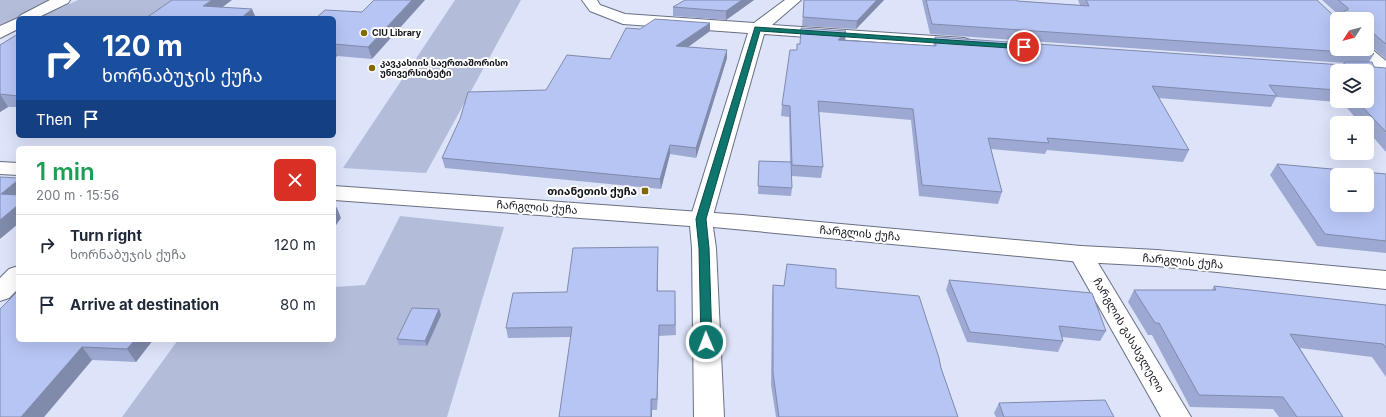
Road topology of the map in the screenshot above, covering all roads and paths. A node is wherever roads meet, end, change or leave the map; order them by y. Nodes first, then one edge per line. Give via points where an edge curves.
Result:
1 (63, 0) edge
2 (589, 0) edge
3 (794, 0) edge
4 (30, 16) edge
5 (16, 24) edge
6 (757, 29) junction
7 (0, 33) edge
8 (980, 44) edge
9 (1371, 56) edge
10 (1374, 70) edge
11 (1386, 71) edge
12 (0, 168) edge
13 (16, 169) edge
14 (336, 193) edge
15 (701, 219) junction
16 (1081, 254) junction
17 (16, 277) edge
18 (1386, 280) edge
19 (0, 292) edge
20 (709, 417) edge
21 (1176, 417) edge

1 - 4 street
2 - 6 street via 595,8 622,19
3 - 6 street
5 - 7 street
6 - 8 street
6 - 15 street
9 - 11 street
10 - 11 street
12 - 13 street
14 - 15 street, ჩარგლის ქუჩა
15 - 16 street, ჩარგლის ქუჩა
15 - 20 street
16 - 18 street, ჩარგლის ქუჩა via 1157,258
16 - 21 street, ჩარგლის გასასვლელი
17 - 19 street

